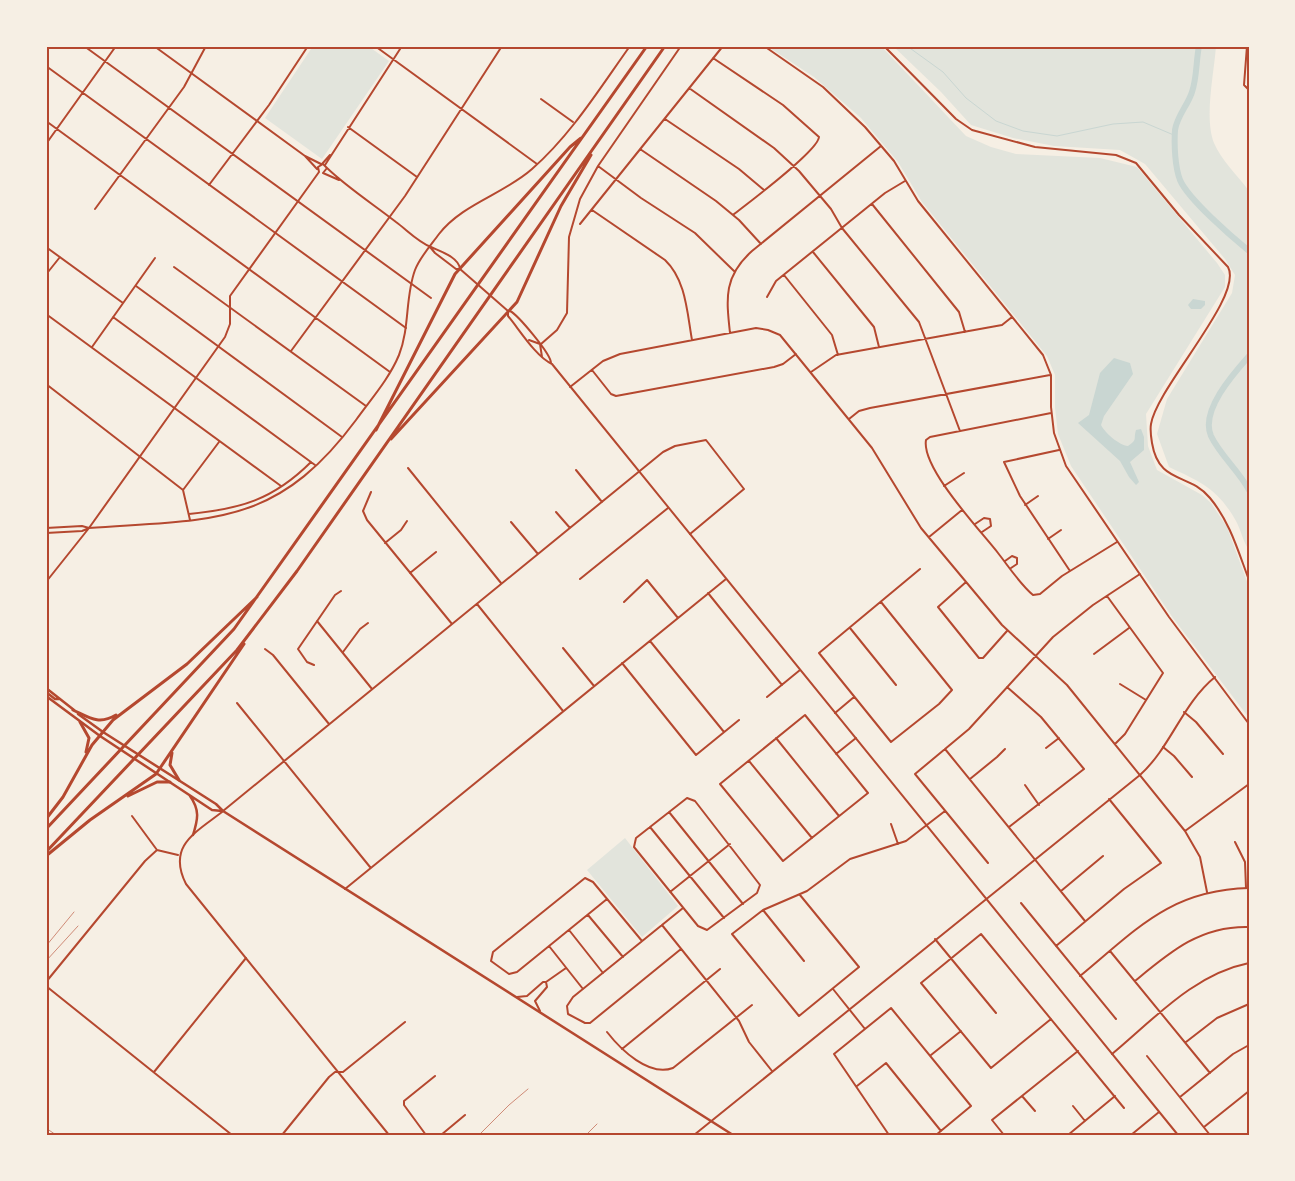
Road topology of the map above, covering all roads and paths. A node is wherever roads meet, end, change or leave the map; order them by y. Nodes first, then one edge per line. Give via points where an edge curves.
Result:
1 (84, 46) edge
2 (116, 46) edge
3 (154, 46) edge
4 (206, 46) edge
5 (308, 46) edge
6 (375, 46) edge
7 (402, 46) edge
8 (502, 46) edge
9 (630, 46) edge
10 (647, 46) edge
11 (665, 46) edge
12 (680, 46) edge
13 (723, 46) edge
14 (764, 46) edge
15 (884, 46) edge
16 (1247, 46) edge
17 (713, 58) junction
18 (393, 59) junction
19 (106, 62) junction
20 (46, 66) edge
21 (191, 73) junction
22 (689, 88) junction
23 (1248, 90) edge
24 (83, 93) junction
25 (541, 98) dead end
26 (169, 108) junction
27 (462, 110) junction
28 (665, 119) junction
29 (256, 120) junction
30 (46, 121) edge
31 (574, 122) junction
32 (348, 127) junction
33 (57, 129) junction
34 (586, 134) junction
35 (146, 139) junction
36 (46, 144) edge
37 (597, 144) junction
38 (881, 146) junction
39 (640, 149) junction
40 (232, 153) junction
41 (330, 155) junction
42 (305, 156) junction
43 (322, 164) junction
44 (537, 164) junction
45 (598, 166) junction
46 (794, 166) junction
47 (326, 167) junction
48 (318, 168) junction
49 (319, 172) junction
50 (323, 173) junction
51 (120, 175) junction
52 (417, 177) junction
53 (616, 179) junction
54 (339, 180) junction
55 (905, 181) junction
56 (210, 185) junction
57 (764, 190) junction
58 (820, 195) junction
59 (298, 202) junction
60 (872, 204) junction
61 (95, 209) dead end
62 (592, 210) junction
63 (733, 215) junction
64 (389, 217) junction
65 (580, 224) dead end
66 (842, 228) junction
67 (275, 233) junction
68 (761, 244) junction
69 (46, 247) edge
70 (430, 247) junction
71 (364, 250) junction
72 (813, 252) junction
73 (60, 257) junction
74 (155, 258) dead end
75 (174, 267) dead end
76 (249, 269) junction
77 (460, 269) junction
78 (734, 271) junction
79 (48, 272) dead end
80 (784, 275) junction
81 (342, 281) junction
82 (412, 284) junction
83 (136, 286) junction
84 (767, 297) dead end
85 (431, 298) dead end
86 (123, 303) junction
87 (230, 307) junction
88 (508, 311) junction
89 (46, 314) edge
90 (113, 317) junction
91 (315, 317) junction
92 (1012, 317) junction
93 (406, 328) junction
94 (965, 332) junction
95 (730, 333) junction
96 (526, 339) junction
97 (925, 339) junction
98 (692, 340) junction
99 (540, 344) junction
100 (92, 347) junction
101 (218, 347) junction
102 (879, 347) junction
103 (291, 351) junction
104 (796, 354) junction
105 (838, 355) junction
106 (542, 357) junction
107 (552, 364) junction
108 (592, 370) junction
109 (390, 372) junction
110 (811, 372) junction
111 (1051, 375) junction
112 (196, 378) junction
113 (46, 384) edge
114 (570, 387) junction
115 (946, 394) junction
116 (366, 406) junction
117 (174, 407) junction
118 (1051, 413) junction
119 (849, 419) junction
120 (960, 431) junction
121 (374, 433) junction
122 (342, 437) junction
123 (388, 440) junction
124 (220, 441) junction
125 (1059, 450) junction
126 (139, 457) junction
127 (311, 462) junction
128 (316, 466) junction
129 (408, 468) dead end
130 (576, 470) dead end
131 (639, 472) junction
132 (964, 473) dead end
133 (281, 486) junction
134 (944, 486) junction
135 (183, 490) junction
136 (371, 492) dead end
137 (1038, 496) dead end
138 (602, 502) junction
139 (1025, 505) junction
140 (668, 508) junction
141 (962, 510) junction
142 (556, 512) dead end
143 (188, 514) junction
144 (190, 520) junction
145 (407, 522) dead end
146 (511, 522) dead end
147 (976, 524) junction
148 (46, 528) edge
149 (89, 528) junction
150 (570, 528) junction
151 (1060, 530) dead end
152 (46, 533) edge
153 (982, 533) junction
154 (690, 534) junction
155 (929, 537) junction
156 (1048, 538) junction
157 (1117, 542) junction
158 (385, 543) junction
159 (436, 552) dead end
160 (538, 554) junction
161 (1005, 562) junction
162 (920, 569) dead end
163 (1011, 569) junction
164 (1070, 571) junction
165 (410, 573) junction
166 (1140, 574) junction
167 (580, 579) dead end
168 (726, 579) junction
169 (1249, 580) edge
170 (46, 582) edge
171 (966, 582) junction
172 (502, 584) junction
173 (341, 591) dead end
174 (263, 592) junction
175 (708, 593) junction
176 (1107, 596) junction
177 (624, 602) dead end
178 (881, 602) junction
179 (477, 604) junction
180 (678, 618) junction
181 (317, 620) junction
182 (368, 623) dead end
183 (452, 624) junction
184 (850, 628) junction
185 (1128, 628) junction
186 (1007, 631) junction
187 (246, 639) junction
188 (650, 641) junction
189 (563, 648) dead end
190 (265, 649) dead end
191 (343, 652) junction
192 (1094, 654) dead end
193 (1035, 656) junction
194 (622, 663) junction
195 (314, 665) dead end
196 (800, 670) junction
197 (1215, 677) junction
198 (1120, 684) dead end
199 (782, 685) junction
200 (896, 685) dead end
201 (594, 686) junction
202 (1007, 687) junction
203 (46, 688) edge
204 (372, 689) junction
205 (46, 692) edge
206 (46, 696) edge
207 (767, 697) dead end
208 (854, 697) junction
209 (61, 700) junction
210 (1146, 700) junction
211 (237, 702) dead end
212 (130, 707) junction
213 (73, 710) junction
214 (563, 711) junction
215 (1184, 712) junction
216 (835, 713) junction
217 (739, 720) dead end
218 (80, 722) junction
219 (328, 724) junction
220 (1249, 724) edge
221 (103, 732) junction
222 (724, 732) junction
223 (100, 736) junction
224 (776, 738) junction
225 (856, 738) junction
226 (1059, 738) junction
227 (1115, 744) junction
228 (1046, 748) dead end
229 (1163, 748) junction
230 (945, 749) junction
231 (1004, 749) dead end
232 (173, 750) junction
233 (836, 754) junction
234 (1223, 754) dead end
235 (86, 755) junction
236 (284, 761) junction
237 (749, 761) junction
238 (160, 768) junction
239 (156, 774) junction
240 (1140, 775) junction
241 (1192, 777) dead end
242 (970, 779) junction
243 (179, 780) junction
244 (170, 782) junction
245 (1249, 784) edge
246 (1025, 785) dead end
247 (189, 795) junction
248 (128, 796) junction
249 (1110, 800) junction
250 (1039, 805) junction
251 (223, 811) junction
252 (945, 811) junction
253 (669, 812) junction
254 (132, 816) dead end
255 (840, 816) junction
256 (46, 819) edge
257 (891, 824) dead end
258 (927, 826) junction
259 (650, 827) junction
260 (1009, 827) junction
261 (46, 829) edge
262 (1185, 831) junction
263 (193, 835) junction
264 (812, 838) junction
265 (1235, 842) dead end
266 (730, 844) junction
267 (898, 844) junction
268 (158, 850) junction
269 (46, 852) edge
270 (178, 855) junction
271 (46, 856) edge
272 (1104, 856) dead end
273 (1035, 859) junction
274 (708, 862) junction
275 (988, 863) dead end
276 (370, 867) junction
277 (691, 877) junction
278 (1247, 888) edge
279 (345, 889) junction
280 (1061, 891) junction
281 (670, 892) junction
282 (1207, 892) junction
283 (800, 895) junction
284 (986, 898) junction
285 (607, 899) junction
286 (1020, 903) dead end
287 (743, 904) junction
288 (682, 908) junction
289 (763, 910) junction
290 (588, 915) junction
291 (724, 918) junction
292 (1086, 921) junction
293 (662, 925) junction
294 (1248, 927) edge
295 (569, 930) junction
296 (935, 939) junction
297 (642, 941) junction
298 (549, 946) junction
299 (1056, 946) junction
300 (1249, 948) edge
301 (680, 949) junction
302 (1110, 951) junction
303 (622, 957) junction
304 (246, 958) junction
305 (951, 958) junction
306 (804, 961) dead end
307 (1249, 963) edge
308 (566, 968) junction
309 (720, 969) dead end
310 (603, 973) junction
311 (1080, 976) junction
312 (706, 981) junction
313 (1135, 981) junction
314 (46, 982) edge
315 (546, 982) junction
316 (46, 986) edge
317 (584, 989) junction
318 (833, 989) junction
319 (517, 997) junction
320 (1249, 1004) edge
321 (752, 1005) dead end
322 (849, 1009) junction
323 (540, 1011) junction
324 (996, 1013) dead end
325 (1161, 1013) junction
326 (736, 1017) junction
327 (1051, 1019) junction
328 (1116, 1019) dead end
329 (405, 1022) dead end
330 (865, 1029) junction
331 (961, 1031) junction
332 (607, 1032) dead end
333 (1186, 1042) junction
334 (1249, 1045) edge
335 (622, 1049) junction
336 (1078, 1051) junction
337 (1112, 1054) junction
338 (930, 1056) junction
339 (1147, 1056) dead end
340 (772, 1071) junction
341 (154, 1072) junction
342 (1210, 1072) junction
343 (338, 1073) junction
344 (435, 1076) dead end
345 (857, 1086) junction
346 (1249, 1091) edge
347 (1022, 1096) junction
348 (1115, 1096) junction
349 (1180, 1097) junction
350 (1073, 1106) dead end
351 (1124, 1108) dead end
352 (1034, 1111) dead end
353 (1159, 1112) junction
354 (465, 1115) dead end
355 (711, 1121) junction
356 (1085, 1121) junction
357 (1204, 1127) junction
358 (941, 1131) junction
359 (232, 1135) edge
360 (282, 1135) edge
361 (389, 1135) edge
362 (426, 1135) edge
363 (441, 1135) edge
364 (694, 1135) edge
365 (732, 1135) edge
366 (889, 1135) edge
367 (936, 1135) edge
368 (1004, 1135) edge
369 (1068, 1135) edge
370 (1131, 1135) edge
371 (1178, 1135) edge
372 (1210, 1135) edge

1 - 19 street
2 - 19 street
3 - 21 street
4 - 21 street
5 - 29 street
6 - 18 street
7 - 18 street
8 - 27 street
9 - 31 street
10 - 34 highway
11 - 37 highway
12 - 45 street
13 - 17 street
14 - 38 street via 810,76 837,99
15 - 169 street via 956,119 972,130 1035,147 1116,154 1136,164 1228,267 1231,276 1228,290 1199,341 1161,395 1150,431 1156,456 1165,471 1204,492 1218,508 1235,540
16 - 23 street via 1244,85
17 - 22 street
17 - 46 street via 813,130 819,138 815,146
18 - 27 street
18 - 32 street
19 - 24 street
19 - 26 street
20 - 24 street
21 - 26 street
21 - 29 street
22 - 28 street
22 - 46 street via 761,138
24 - 33 street
24 - 35 street
25 - 31 street
26 - 35 street
26 - 40 street
27 - 44 street
27 - 52 street
28 - 39 street
28 - 57 street
29 - 40 street
29 - 42 street
30 - 33 street
31 - 44 street
32 - 41 street
32 - 52 street
33 - 36 street
33 - 51 street
34 - 77 highway via 570,147
34 - 121 highway
35 - 51 street
35 - 56 street
37 - 88 highway via 561,206 521,295
37 - 123 highway
38 - 55 street
38 - 58 street
39 - 53 street
39 - 63 street
40 - 56 street
40 - 59 street
41 - 43 street
41 - 47 street
42 - 43 street
42 - 48 street
43 - 47 street
43 - 48 street
44 - 70 street via 516,182 451,222
45 - 53 street
45 - 99 street via 580,199 570,227 567,313 557,330
46 - 57 street
46 - 58 street
47 - 50 street
47 - 54 street
48 - 49 street
49 - 50 street
49 - 59 street
50 - 54 street
51 - 61 street
51 - 76 street
52 - 64 street
53 - 62 street
53 - 78 street via 695,233
54 - 64 street
55 - 60 street
55 - 92 street via 918,202
56 - 67 street
57 - 63 street
58 - 66 street
58 - 68 street
59 - 67 street
59 - 71 street
60 - 66 street
60 - 94 street via 959,312
62 - 65 street
62 - 98 street via 665,260 674,270 683,290
63 - 68 street
64 - 70 street
64 - 71 street
66 - 72 street
66 - 97 street via 919,322
67 - 76 street
67 - 81 street
68 - 78 street
69 - 73 street
70 - 77 street
70 - 77 street via 438,248 457,262
70 - 82 street via 418,264
71 - 81 street
71 - 82 street
72 - 80 street
72 - 102 street via 875,329
73 - 79 street
73 - 86 street
74 - 83 street
75 - 87 street
76 - 87 street via 230,296
76 - 91 street
77 - 88 street
77 - 121 highway
78 - 95 street via 727,299
80 - 84 street via 774,283
80 - 105 street via 832,335
81 - 91 street
81 - 93 street
82 - 85 street
82 - 93 street
83 - 86 street
83 - 101 street
86 - 90 street
87 - 101 street via 229,330
87 - 103 street
88 - 96 street via 508,316
88 - 99 street
88 - 123 highway via 397,434
89 - 100 street
90 - 100 street
90 - 112 street
91 - 103 street
91 - 109 street
92 - 94 street via 1002,325
92 - 111 street via 1045,359
93 - 109 street via 400,352
94 - 97 street
95 - 98 street
95 - 104 street via 756,328 770,330 783,338
96 - 99 street
96 - 106 street
97 - 102 street
97 - 115 street
98 - 108 street via 620,354
99 - 106 street
99 - 107 street
100 - 117 street
101 - 112 street
101 - 122 street
102 - 105 street
103 - 116 street
104 - 108 street via 774,367 616,396
104 - 110 street
105 - 110 street
106 - 107 street
107 - 114 street
108 - 114 street
109 - 116 street
110 - 119 street
111 - 115 street
111 - 118 street
112 - 117 street
112 - 127 street
113 - 126 street
114 - 131 street
115 - 119 street via 861,410
115 - 120 street
116 - 122 street
117 - 124 street
117 - 126 street
118 - 120 street
118 - 125 street
119 - 155 street via 872,448
120 - 134 street via 930,437 926,441
121 - 174 highway
122 - 128 street
123 - 187 highway
124 - 133 street
124 - 135 street
125 - 139 street via 1004,462
125 - 157 street
126 - 135 street
126 - 149 street
127 - 128 street
127 - 133 street
128 - 144 street via 291,487 259,505 227,516
129 - 172 street
130 - 138 street
131 - 138 street
131 - 140 street
131 - 154 street via 672,447 703,440 709,442 744,488
132 - 134 street
133 - 143 street via 239,507
134 - 141 street
135 - 143 street
136 - 158 street via 363,511
137 - 139 street
138 - 150 street
139 - 156 street
140 - 154 street
140 - 167 street
141 - 147 street
141 - 155 street
142 - 150 street
143 - 144 street
144 - 149 street
145 - 158 street
146 - 160 street
147 - 153 street
147 - 153 street via 984,518 990,519 990,526
148 - 149 street
149 - 152 street via 82,532
149 - 170 street
150 - 160 street
151 - 156 street
153 - 161 street
154 - 168 street
155 - 171 street
156 - 164 street
157 - 164 street
157 - 166 street
158 - 165 street
159 - 165 street
160 - 172 street
161 - 163 street
161 - 163 street via 1012,556 1017,558 1017,564
162 - 178 street
163 - 164 street via 1036,596
165 - 183 street
166 - 176 street
166 - 197 street
168 - 175 street
168 - 196 street
171 - 186 street
171 - 186 street via 938,607 979,658 983,658
172 - 179 street
173 - 181 street
174 - 212 highway via 187,664
174 - 261 highway via 234,630
175 - 180 street
175 - 199 street
176 - 185 street
176 - 193 street via 1053,637
177 - 180 street via 647,580
178 - 184 street
178 - 208 street via 952,690 891,742
179 - 183 street
179 - 214 street
180 - 188 street
181 - 191 street
181 - 195 street via 298,649 307,662
182 - 191 street
183 - 204 street
184 - 200 street
184 - 208 street via 819,653
185 - 192 street
185 - 210 street via 1163,673
186 - 193 street
187 - 232 highway
187 - 269 highway
188 - 194 street
188 - 222 street
189 - 201 street
190 - 219 street
191 - 204 street
193 - 202 street
193 - 227 street via 1067,685
194 - 201 street
194 - 222 street via 696,755
196 - 199 street
196 - 216 street
197 - 215 street
197 - 220 street
198 - 210 street
199 - 207 street
201 - 214 street
202 - 226 street
202 - 230 street via 970,729
203 - 209 main road
204 - 219 street
205 - 209 main road
206 - 218 main road
208 - 216 street
209 - 213 main road
210 - 227 street
211 - 236 street
212 - 213 highway via 102,722
212 - 221 highway
213 - 221 main road
214 - 276 street
215 - 229 street
215 - 234 street
216 - 225 street
217 - 222 street
218 - 223 main road
218 - 235 highway via 89,738
219 - 236 street
221 - 223 highway
221 - 238 main road
223 - 235 highway
223 - 239 main road
224 - 233 street via 805,715
224 - 237 street
224 - 255 street
225 - 233 street
225 - 258 street
226 - 228 street
226 - 250 street via 1084,769
227 - 240 street
229 - 240 street
229 - 241 street
230 - 242 street
230 - 252 street via 915,774
231 - 242 street
232 - 238 highway
232 - 243 highway via 170,765
233 - 255 street via 868,793
235 - 256 highway via 63,797
236 - 251 street
236 - 276 street
237 - 264 street
237 - 264 street via 720,784 784,861
238 - 239 highway
238 - 243 main road
239 - 244 main road
239 - 248 highway
240 - 249 street
240 - 262 street
242 - 260 street
243 - 251 main road
244 - 247 main road
244 - 248 highway via 157,782
245 - 262 street
246 - 250 street
247 - 251 main road via 212,810
247 - 263 main road via 195,802 198,815
248 - 271 highway via 90,820
249 - 273 street
249 - 292 street via 1161,863
250 - 260 street
251 - 263 street
251 - 279 main road
252 - 258 street
252 - 275 street
253 - 259 street
253 - 266 street via 691,798
253 - 274 street
254 - 268 street
255 - 264 street
257 - 267 street
258 - 267 street
258 - 284 street
259 - 277 street
259 - 281 street via 636,838 634,847
260 - 273 street
262 - 282 street via 1200,857
263 - 270 street
265 - 278 street via 1245,862
266 - 274 street
266 - 287 street via 759,881 759,888
267 - 283 street via 864,852 850,859
268 - 270 street
268 - 314 street via 145,861
270 - 304 street via 186,884
272 - 280 street
273 - 280 street
273 - 284 street
274 - 277 street
274 - 287 street
276 - 279 street
277 - 281 street
277 - 291 street
278 - 282 street
279 - 319 main road
280 - 292 street
281 - 288 street
282 - 302 street via 1166,908
283 - 289 street
283 - 318 street via 859,967
284 - 296 street
284 - 337 street
285 - 290 street
285 - 297 street
285 - 298 street via 588,878 583,879 493,952 490,958 493,964 513,974
286 - 299 street
287 - 291 street
288 - 291 street via 703,929 710,929
288 - 293 street
289 - 306 street
289 - 318 street via 732,934 799,1016
290 - 295 street
290 - 303 street
292 - 299 street
293 - 297 street
293 - 301 street
294 - 300 street
294 - 313 street via 1220,929 1190,939
295 - 298 street
295 - 310 street
296 - 305 street
296 - 322 street
297 - 303 street
298 - 308 street
299 - 311 street
301 - 312 street
301 - 317 street via 590,1023 570,1015 567,1006
302 - 311 street
302 - 313 street
303 - 310 street
304 - 341 street
304 - 343 street
305 - 324 street
305 - 327 street via 981,934
305 - 331 street via 921,983
307 - 325 street via 1204,979
308 - 315 street
308 - 317 street
309 - 312 street
310 - 317 street
311 - 328 street
312 - 326 street
312 - 335 street
313 - 325 street
315 - 319 street via 527,996
315 - 323 street via 547,986 535,1001
316 - 341 street
318 - 322 street
319 - 323 main road
320 - 333 street via 1217,1018
321 - 326 street
322 - 330 street
322 - 340 street
323 - 355 main road
325 - 333 street
325 - 337 street
326 - 335 street via 665,1071 653,1069
326 - 340 street via 749,1042
327 - 331 street via 991,1068
327 - 336 street
329 - 343 street
330 - 338 street via 891,1008
330 - 345 street via 834,1054
331 - 338 street
332 - 335 street
333 - 342 street
334 - 342 street
336 - 347 street
336 - 348 street
337 - 353 street
338 - 358 street via 971,1106
339 - 349 street
340 - 355 street
341 - 359 street
342 - 349 street
343 - 360 street via 329,1077
343 - 361 street
344 - 362 street via 404,1101
345 - 358 street via 886,1063
345 - 366 street
346 - 357 street
347 - 352 street
347 - 368 street via 992,1120
348 - 351 street
348 - 356 street
349 - 357 street
350 - 356 street
353 - 370 street
353 - 371 street
354 - 363 street
355 - 364 street
355 - 365 main road
356 - 369 street
357 - 372 street
358 - 367 street

